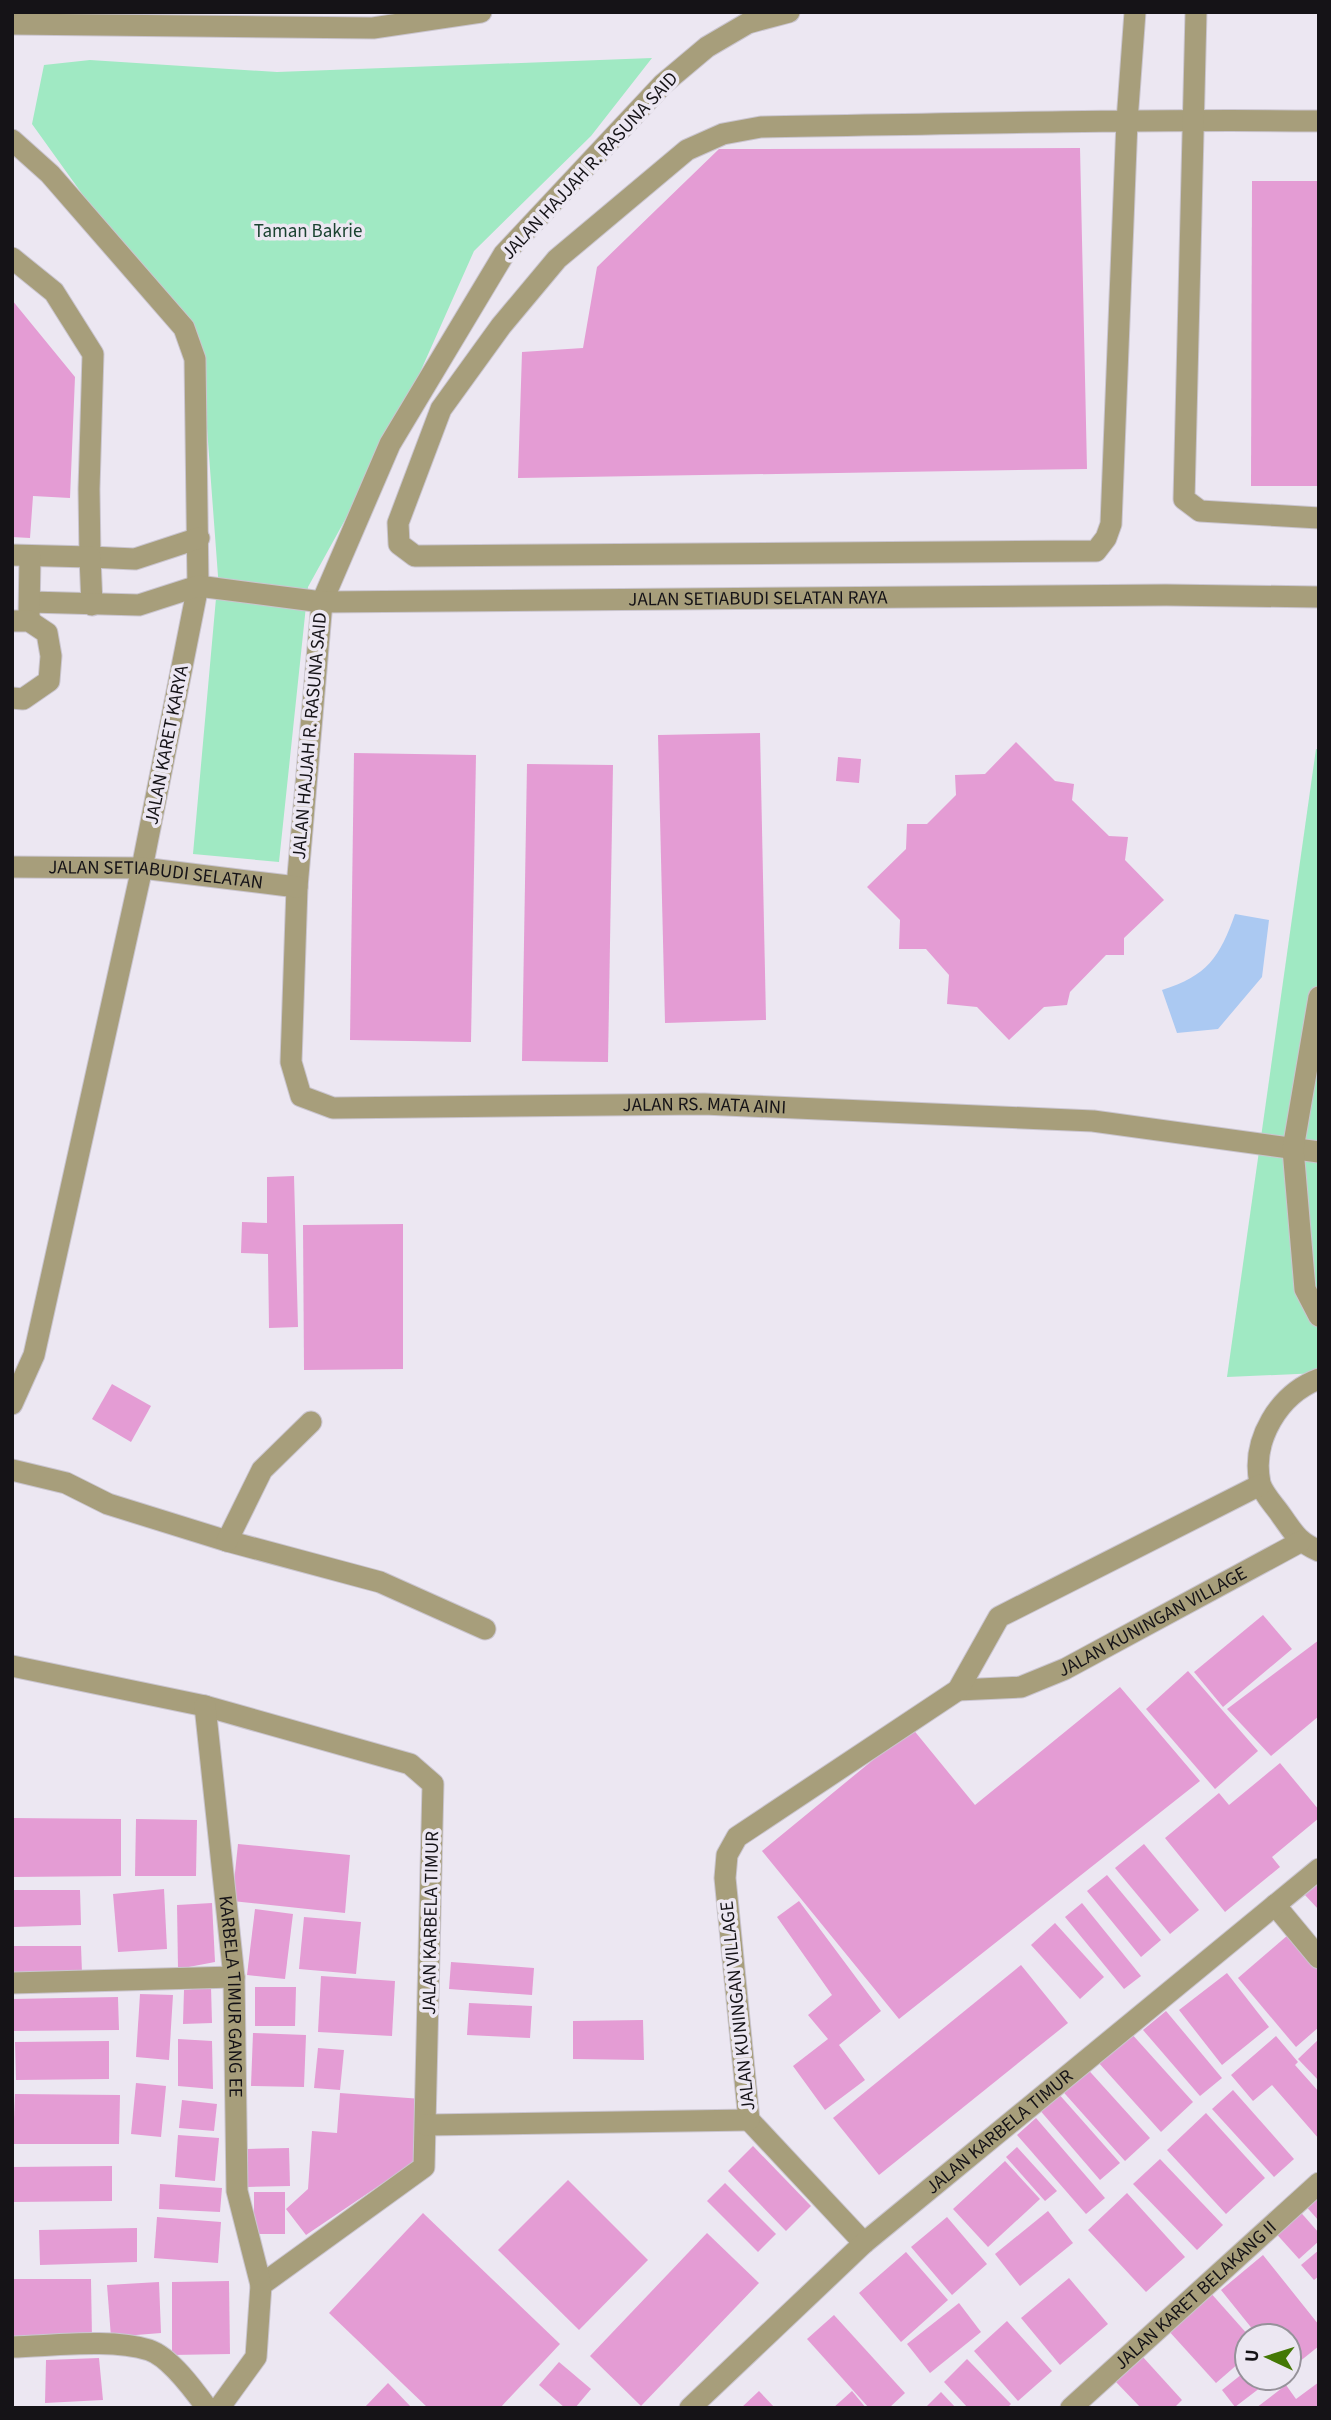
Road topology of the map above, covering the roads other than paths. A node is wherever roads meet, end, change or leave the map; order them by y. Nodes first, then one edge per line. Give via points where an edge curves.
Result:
1 (481, 12) edge
2 (789, 12) edge
3 (1135, 12) edge
4 (1196, 12) edge
5 (12, 24) edge
6 (1192, 119) junction
7 (1127, 121) junction
8 (1319, 121) edge
9 (12, 140) edge
10 (12, 258) edge
11 (1319, 518) edge
12 (199, 538) junction
13 (21, 555) edge
14 (90, 557) junction
15 (198, 586) junction
16 (1319, 597) edge
17 (321, 602) junction
18 (92, 605) junction
19 (24, 615) edge
20 (12, 698) edge
21 (12, 867) edge
22 (142, 867) junction
23 (297, 887) junction
24 (1319, 997) edge
25 (1293, 1149) junction
26 (1319, 1152) edge
27 (1319, 1316) edge
28 (1319, 1379) edge
29 (12, 1404) edge
30 (311, 1422) dead end
31 (12, 1470) edge
32 (1260, 1485) junction
33 (227, 1541) junction
34 (1309, 1546) edge
35 (485, 1629) dead end
36 (12, 1666) edge
37 (958, 1690) junction
38 (205, 1706) junction
39 (1319, 1870) edge
40 (1275, 1905) junction
41 (1319, 1958) edge
42 (234, 1977) junction
43 (12, 1983) edge
44 (749, 2120) junction
45 (426, 2125) junction
46 (1319, 2183) edge
47 (864, 2243) junction
48 (261, 2286) junction
49 (12, 2347) edge
50 (206, 2408) edge
51 (219, 2408) edge
52 (691, 2408) edge
53 (1071, 2408) edge

1 - 5 street via 373,28
2 - 17 street, JALAN HAJJAH R. RASUNA SAID via 748,23 707,47 663,84 504,254 390,444
3 - 7 street
4 - 6 street
6 - 7 street
6 - 8 street
6 - 11 street via 1184,499 1200,511
7 - 7 street via 761,127 723,134 687,150 557,259 501,326 441,409 398,523 399,544 415,556 1096,551 1111,524
9 - 12 street, JALAN KARET KARYA via 50,174 184,328 195,359
10 - 14 street via 54,292 93,354
12 - 14 street via 135,559
12 - 15 street, JALAN KARET KARYA
13 - 14 street
13 - 19 street
14 - 18 street
15 - 17 street, JALAN SETIABUDI SELATAN RAYA
15 - 18 street via 139,605
15 - 22 street, JALAN KARET KARYA
16 - 17 street, JALAN SETIABUDI SELATAN RAYA via 1166,594
17 - 23 street, JALAN HAJJAH R. RASUNA SAID
18 - 19 street
19 - 20 street via 47,633 49,681 23,699
21 - 22 street, JALAN SETIABUDI SELATAN
22 - 23 street, JALAN SETIABUDI SELATAN
22 - 29 street, JALAN KARET KARYA via 34,1355
23 - 25 street, JALAN RS. MATA AINI via 291,1062 302,1096 333,1108 704,1104 1093,1121
24 - 25 street
25 - 26 street, JALAN RS. MATA AINI
25 - 27 street via 1305,1289
28 - 32 street via 1288,1396 1269,1422 1259,1452
30 - 33 street via 262,1470
31 - 33 street via 66,1483 108,1504
32 - 34 street
32 - 37 street, JALAN KUNINGAN VILLAGE via 999,1617
33 - 35 street via 380,1582
34 - 37 street, JALAN KUNINGAN VILLAGE via 1065,1669 1021,1687
36 - 38 street, JALAN KARBELA TIMUR
37 - 44 street, JALAN KUNINGAN VILLAGE via 737,1837 727,1856 725,1878
38 - 42 street, KARBELA TIMUR GANG EE
38 - 45 street, JALAN KARBELA TIMUR via 410,1764 433,1784
39 - 40 street, JALAN KARBELA TIMUR
40 - 41 street
40 - 47 street, JALAN KARBELA TIMUR
42 - 43 street
42 - 48 street, KARBELA TIMUR GANG EE via 237,2191
44 - 45 street, JALAN KUNINGAN VILLAGE
44 - 47 street
45 - 48 street, JALAN KARBELA TIMUR via 424,2167
46 - 53 street, JALAN KARET BELAKANG II
47 - 52 street, JALAN KARBELA TIMUR
48 - 51 street via 256,2357
49 - 50 street via 121,2345 152,2351 190,2383

